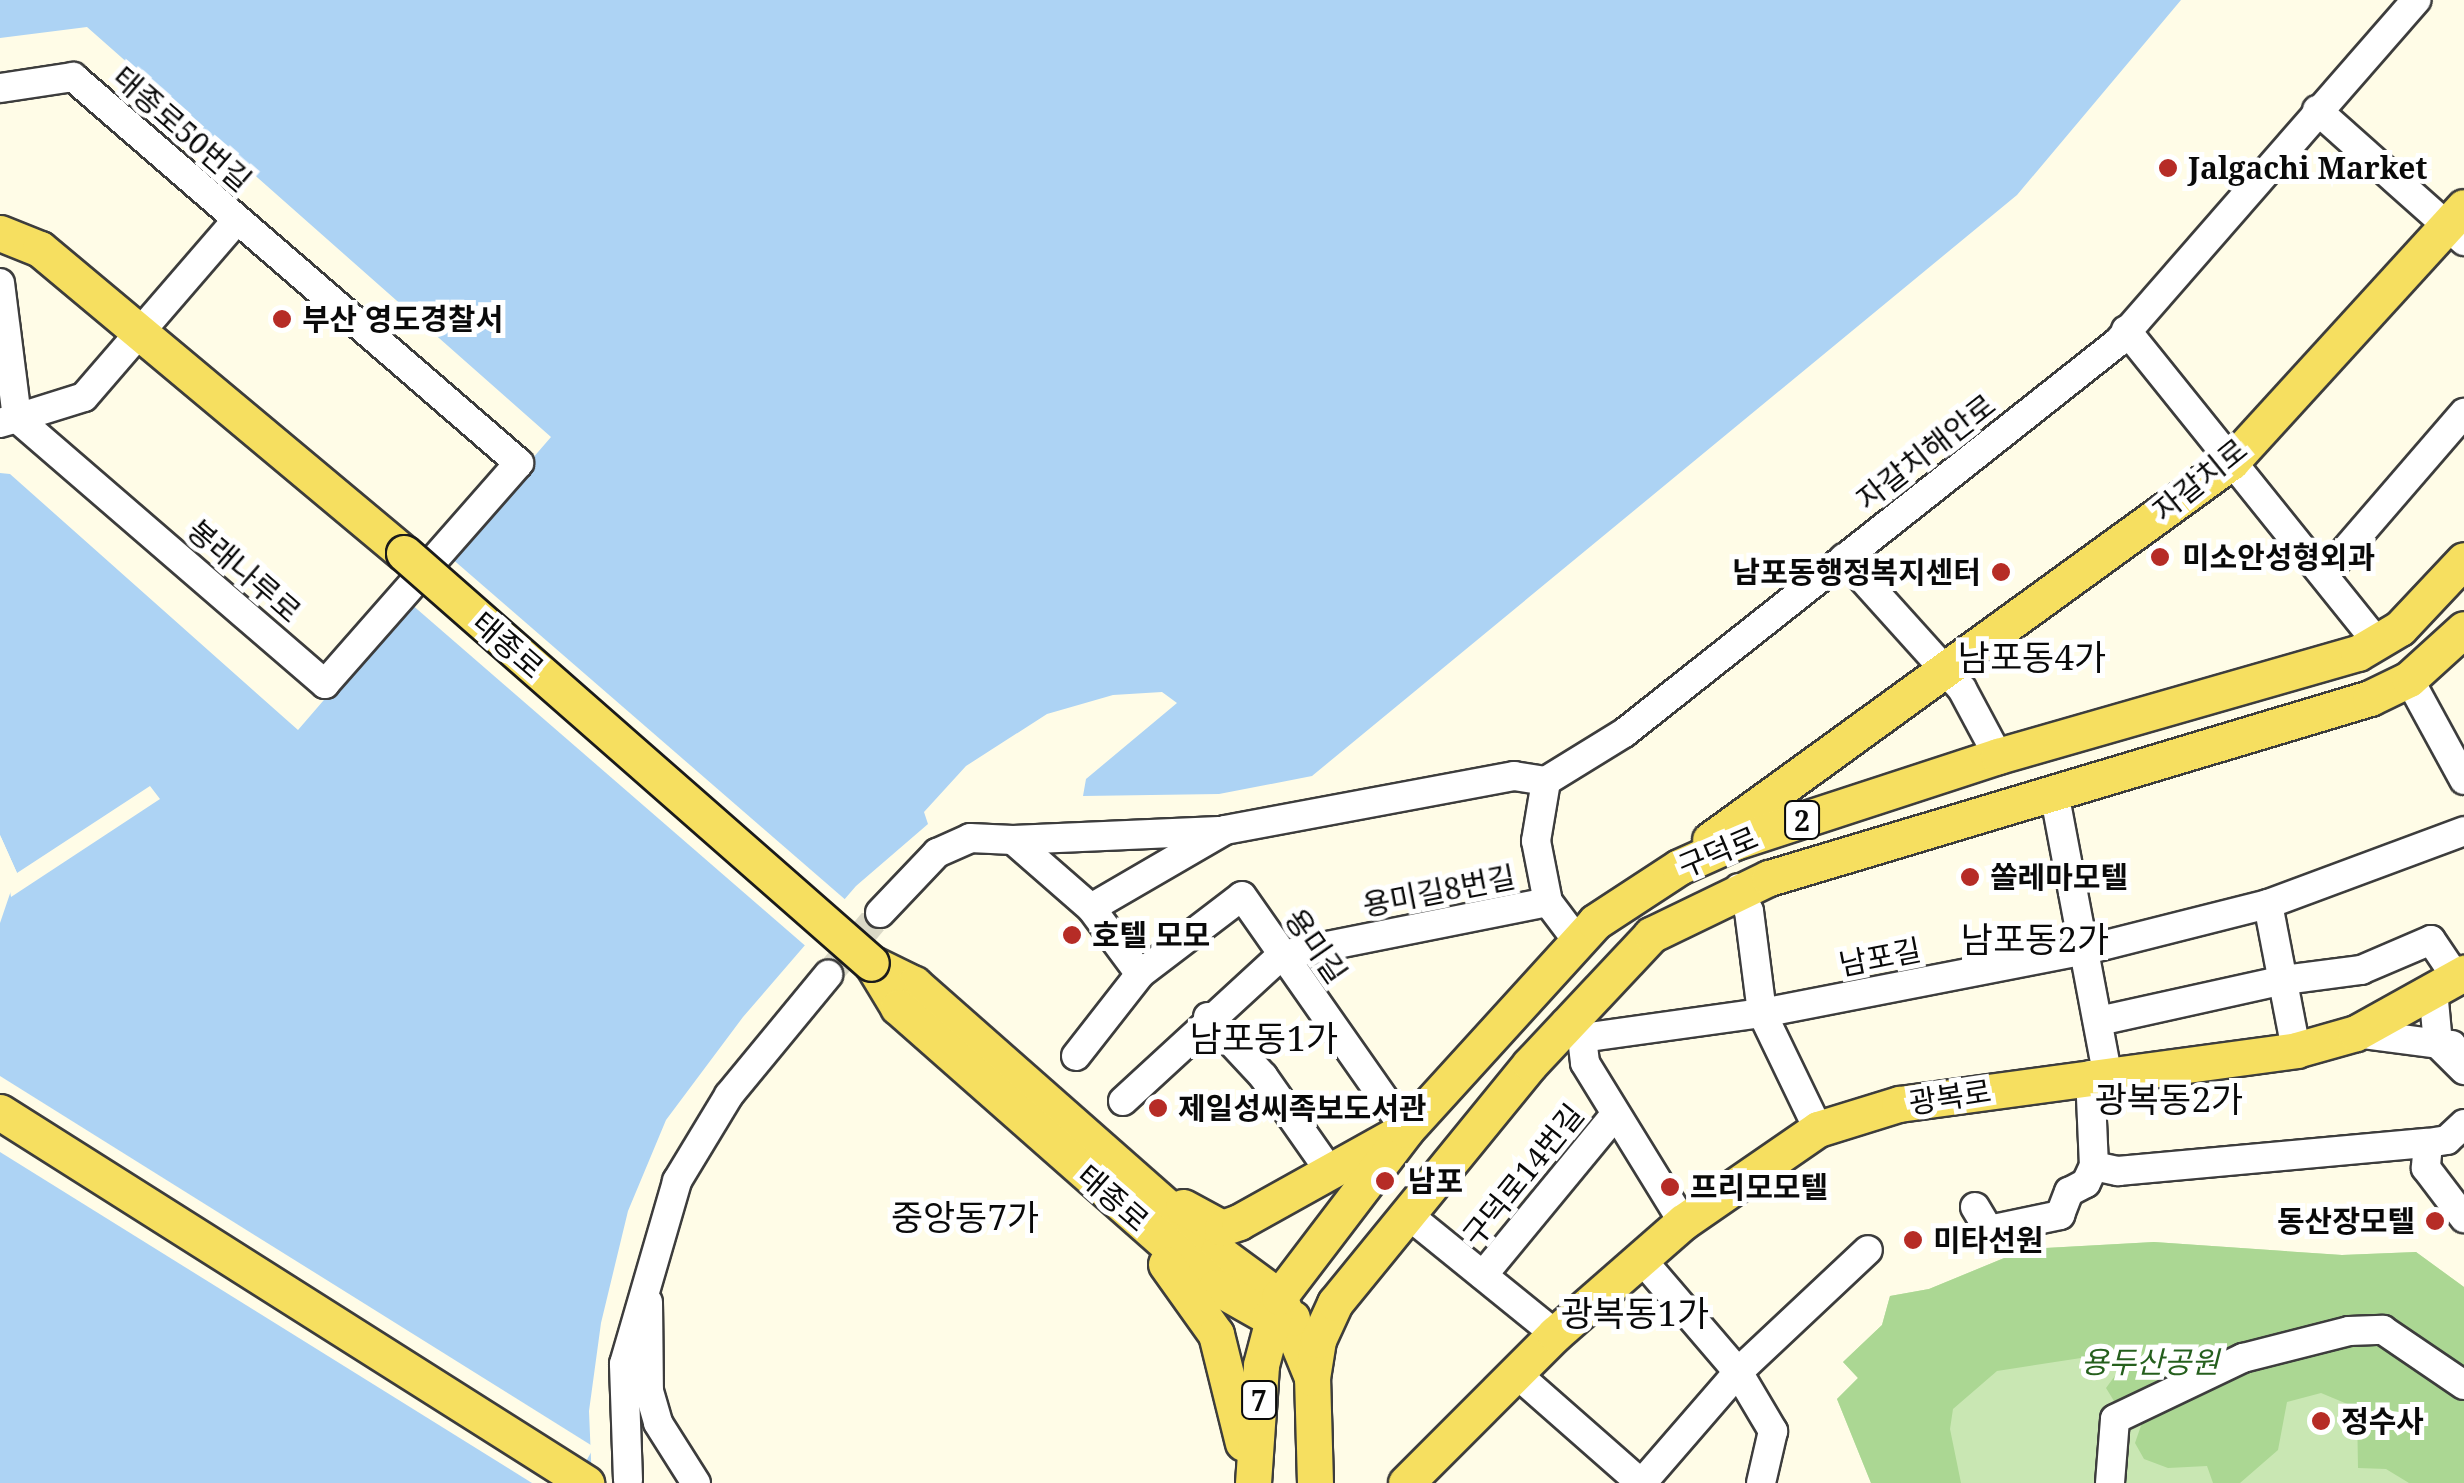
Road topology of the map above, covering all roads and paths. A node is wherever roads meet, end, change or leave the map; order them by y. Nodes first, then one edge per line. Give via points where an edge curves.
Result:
1 (2416, 0) edge
2 (0, 88) edge
3 (2317, 110) junction
4 (237, 220) junction
5 (2458, 225) edge
6 (7, 234) edge
7 (0, 267) edge
8 (0, 283) edge
9 (2126, 330) junction
10 (140, 332) junction
11 (2464, 413) edge
12 (9, 421) edge
13 (2231, 462) junction
14 (1844, 558) junction
15 (415, 560) junction
16 (2464, 560) edge
17 (2325, 574) junction
18 (2464, 629) edge
19 (2378, 643) junction
20 (1944, 672) junction
21 (2409, 679) junction
22 (1998, 756) junction
23 (2464, 780) edge
24 (1546, 781) junction
25 (2054, 792) junction
26 (1225, 830) junction
27 (2464, 832) edge
28 (1013, 840) junction
29 (1679, 867) junction
30 (1739, 888) junction
31 (1548, 902) junction
32 (2268, 904) junction
33 (1091, 908) junction
34 (880, 913) tunnel mouth
35 (1576, 939) junction
36 (2086, 950) junction
37 (1282, 954) junction
38 (1140, 974) junction
39 (828, 975) tunnel mouth
40 (2284, 980) junction
41 (2451, 980) edge
42 (1762, 1014) junction
43 (1208, 1017) junction
44 (2099, 1021) junction
45 (1574, 1030) junction
46 (2356, 1033) junction
47 (2451, 1045) edge
48 (2296, 1050) junction
49 (1076, 1056) dead end
50 (2464, 1070) edge
51 (2098, 1074) junction
52 (1124, 1101) dead end
53 (0, 1112) edge
54 (1614, 1116) junction
55 (2464, 1124) edge
56 (1818, 1129) junction
57 (1406, 1130) junction
58 (2428, 1143) junction
59 (2094, 1166) junction
60 (1328, 1169) junction
61 (1144, 1207) junction
62 (1975, 1208) dead end
63 (1407, 1214) junction
64 (2464, 1218) edge
65 (1683, 1222) junction
66 (1868, 1250) dead end
67 (1643, 1261) junction
68 (646, 1271) junction
69 (1482, 1276) junction
70 (1335, 1303) junction
71 (1280, 1311) junction
72 (1555, 1334) junction
73 (1738, 1372) junction
74 (1518, 1376) junction
75 (1312, 1378) junction
76 (2464, 1384) edge
77 (628, 1480) dead end
78 (1253, 1482) edge
79 (586, 1483) edge
80 (696, 1483) edge
81 (1315, 1483) edge
82 (1406, 1483) edge
83 (1641, 1483) edge
84 (1761, 1483) edge
85 (2110, 1483) edge

1 - 3 street, 자갈치해안로
2 - 4 street, 태종로50번길 via 73,77
3 - 5 street
3 - 9 street, 자갈치해안로
4 - 10 street, 태종로50번길
4 - 15 street via 518,463
5 - 13 main road, 자갈치로
6 - 7 street, 태종로
6 - 10 main road, 태종로
8 - 12 street
9 - 13 street
9 - 14 street, 자갈치해안로
10 - 12 street via 84,397
10 - 15 main road, 태종로
11 - 17 street
12 - 15 street, 봉래나루로 via 325,684
13 - 17 street
13 - 20 main road, 자갈치로
14 - 20 street
14 - 24 street, 자갈치해안로 via 1624,733
15 - 61 main road, 태종로, bridge via 871,963 914,984
16 - 19 main road, 구덕로 / 2
17 - 19 street
18 - 21 main road, 구덕로 / 2
19 - 22 main road, 구덕로 / 2
20 - 22 street via 1973,705
20 - 29 main road, 자갈치로
21 - 23 street
21 - 25 main road, 구덕로 / 2 via 2370,698
22 - 29 main road, 구덕로 / 2 via 1735,842
24 - 26 street via 1514,776
24 - 31 street via 1536,840
25 - 30 main road, 구덕로 / 2
25 - 36 street
26 - 28 street
26 - 33 street
27 - 32 street, 남포길
28 - 33 street
28 - 34 street via 970,838 937,853
29 - 35 main road, 구덕로 / 2
30 - 42 street via 1749,911
30 - 45 main road, 구덕로 / 2 via 1652,935
31 - 35 street
31 - 37 street, 용미길8번길
32 - 36 street, 남포길
32 - 40 street
33 - 38 street
35 - 57 main road, 구덕로 / 2
36 - 42 street, 남포길
36 - 44 street
37 - 38 street, 용미길 via 1242,896
37 - 43 street
37 - 57 street, 용미길
38 - 49 street
39 - 68 street via 729,1095 676,1182
40 - 41 street via 2361,970 2431,940
40 - 44 street
40 - 48 street
41 - 46 main road, 광복로
41 - 47 street
42 - 45 street, 남포길
42 - 56 street
43 - 52 street
43 - 60 street via 1263,1076
44 - 51 street
45 - 54 street, 구덕로14번길
45 - 63 main road, 구덕로 / 2
46 - 47 street
46 - 48 main road, 광복로
47 - 50 street
48 - 51 main road, 광복로
51 - 56 main road, 광복로 via 1899,1104
51 - 59 street
53 - 79 main road
54 - 65 street, 구덕로14번길
54 - 69 street, 구덕로14번길
55 - 58 street via 2447,1140
56 - 65 main road, 광복로
57 - 60 main road
57 - 71 main road, 구덕로 / 2
58 - 59 street via 2118,1171
58 - 64 street via 2426,1168
59 - 62 street via 2086,1183 2069,1192 2060,1216 1989,1230
60 - 61 main road via 1222,1228
61 - 71 main road, 태종로
61 - 78 main road via 1216,1334
63 - 69 street
63 - 70 main road, 구덕로 / 2
65 - 67 main road, 광복로
66 - 73 street
67 - 72 main road, 광복로
67 - 73 street
68 - 77 street via 624,1364
68 - 80 street via 649,1391 658,1423
69 - 72 street
70 - 71 main road
70 - 75 main road, 구덕로 / 2 via 1318,1340
71 - 75 main road
71 - 78 main road, 7
72 - 74 main road, 광복로
73 - 83 street
73 - 84 street via 1773,1431
74 - 82 main road, 광복로
74 - 83 street
75 - 81 main road, 7
76 - 85 street via 2383,1330 2349,1330 2242,1358 2116,1419

